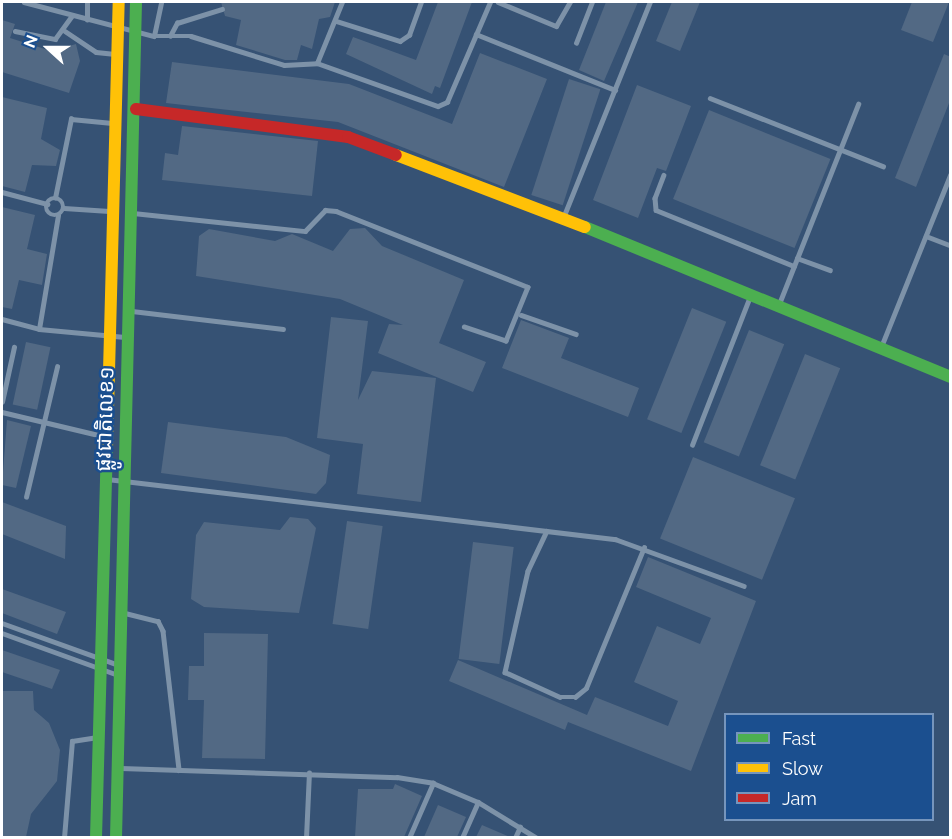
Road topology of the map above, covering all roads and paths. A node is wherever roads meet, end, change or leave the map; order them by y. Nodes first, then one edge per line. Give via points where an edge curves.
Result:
1 (24, 2) edge
2 (87, 2) edge
3 (119, 2) edge
4 (136, 2) edge
5 (161, 2) edge
6 (342, 2) edge
7 (421, 2) edge
8 (490, 2) edge
9 (498, 2) edge
10 (570, 2) edge
11 (592, 2) edge
12 (650, 2) edge
13 (222, 9) dead end
14 (72, 16) junction
15 (87, 20) junction
16 (336, 21) junction
17 (118, 30) junction
18 (15, 31) dead end
19 (65, 31) junction
20 (134, 34) junction
21 (476, 34) junction
22 (154, 36) junction
23 (170, 36) junction
24 (576, 43) dead end
25 (118, 54) junction
26 (316, 63) junction
27 (615, 90) junction
28 (710, 98) dead end
29 (858, 104) dead end
30 (136, 109) junction
31 (116, 123) junction
32 (840, 149) junction
33 (883, 166) dead end
34 (664, 175) dead end
35 (951, 175) edge
36 (2, 192) edge
37 (55, 198) junction
38 (47, 204) junction
39 (64, 208) junction
40 (114, 211) junction
41 (134, 213) junction
42 (58, 216) junction
43 (563, 218) junction
44 (926, 236) junction
45 (951, 245) edge
46 (797, 258) junction
47 (794, 266) junction
48 (830, 270) dead end
49 (751, 293) junction
50 (779, 304) junction
51 (129, 311) junction
52 (521, 315) junction
53 (2, 319) edge
54 (464, 327) dead end
55 (39, 329) junction
56 (283, 329) dead end
57 (576, 334) dead end
58 (108, 336) junction
59 (127, 337) junction
60 (14, 347) dead end
61 (881, 347) junction
62 (57, 367) dead end
63 (2, 373) edge
64 (8, 375) junction
65 (951, 377) edge
66 (2, 402) edge
67 (2, 412) edge
68 (44, 423) junction
69 (105, 436) junction
70 (692, 445) dead end
71 (105, 479) junction
72 (122, 481) junction
73 (26, 497) dead end
74 (548, 531) junction
75 (644, 547) junction
76 (744, 586) dead end
77 (121, 612) junction
78 (2, 623) edge
79 (2, 633) edge
80 (100, 663) junction
81 (121, 671) junction
82 (99, 736) junction
83 (118, 768) junction
84 (179, 770) junction
85 (309, 773) junction
86 (433, 783) junction
87 (478, 802) junction
88 (520, 827) junction
89 (64, 837) edge
90 (96, 837) edge
91 (116, 837) edge
92 (306, 837) edge
93 (409, 837) edge
94 (462, 837) edge
95 (515, 837) edge
96 (537, 837) edge

1 - 14 lane
2 - 15 lane
3 - 17 main road, ផ្លូវជាតិលេខ១
4 - 20 main road, ផ្លូវជាតិលេខ១
5 - 22 lane
6 - 16 lane
7 - 16 lane via 409,35 400,42
8 - 21 lane
9 - 10 lane via 556,26
11 - 24 lane
12 - 27 lane
13 - 23 lane via 177,23
14 - 15 lane
14 - 19 lane
15 - 17 lane
16 - 26 lane
17 - 20 lane
17 - 25 main road, ផ្លូវជាតិលេខ១
18 - 19 lane via 55,39
19 - 25 lane via 96,52
20 - 22 lane
20 - 30 main road, ផ្លូវជាតិលេខ១
21 - 26 lane via 447,102 438,106
21 - 27 lane
22 - 23 lane
23 - 26 lane via 191,36 284,65
25 - 31 main road, ផ្លូវជាតិលេខ១
27 - 43 lane
28 - 32 lane
29 - 32 lane
30 - 41 main road, ផ្លូវជាតិលេខ១
30 - 43 main road via 348,137
31 - 37 lane via 71,119
31 - 40 main road, ផ្លូវជាតិលេខ១
32 - 33 lane
32 - 46 lane
34 - 47 lane via 655,198 656,210
35 - 44 lane
36 - 38 lane
37 - 38 lane
37 - 39 lane
38 - 42 lane via 49,213
39 - 40 lane
39 - 42 lane
40 - 58 main road, ផ្លូវជាតិលេខ១
41 - 51 main road, ផ្លូវជាតិលេខ១
41 - 52 lane via 305,231 325,210 336,211 520,280 530,294
42 - 55 lane
43 - 49 main road
44 - 45 lane
44 - 61 lane
46 - 47 lane
46 - 48 lane
47 - 50 lane
49 - 50 main road
49 - 70 lane
50 - 61 main road
51 - 56 lane
51 - 59 main road, ផ្លូវជាតិលេខ១
52 - 54 lane via 506,341
52 - 57 lane
53 - 55 lane
55 - 58 lane
58 - 59 lane
58 - 69 main road, ផ្លូវជាតិលេខ១
59 - 72 main road, ផ្លូវជាតិលេខ១
60 - 64 lane
61 - 65 main road
62 - 68 lane
63 - 64 lane
64 - 66 lane
67 - 68 lane
68 - 69 lane
68 - 73 lane
69 - 71 main road, ផ្លូវជាតិលេខ១
71 - 72 lane
71 - 80 main road, ផ្លូវជាតិលេខ១
72 - 74 lane
72 - 77 main road, ផ្លូវជាតិលេខ១
74 - 75 lane
74 - 75 lane via 528,571 506,672 560,698 575,697 586,688
75 - 76 lane
77 - 81 main road, ផ្លូវជាតិលេខ១
77 - 84 lane via 158,621 163,630
78 - 80 lane
79 - 80 lane
80 - 81 lane
80 - 81 lane
80 - 82 main road, ផ្លូវជាតិលេខ១
81 - 83 main road, ផ្លូវជាតិលេខ១
82 - 89 lane via 72,741
82 - 90 main road, ផ្លូវជាតិលេខ១
83 - 84 lane
83 - 91 main road, ផ្លូវជាតិលេខ១
84 - 85 lane
85 - 86 lane
85 - 92 lane
86 - 87 lane
86 - 93 lane
87 - 88 lane
87 - 94 lane
88 - 95 lane
88 - 96 lane

